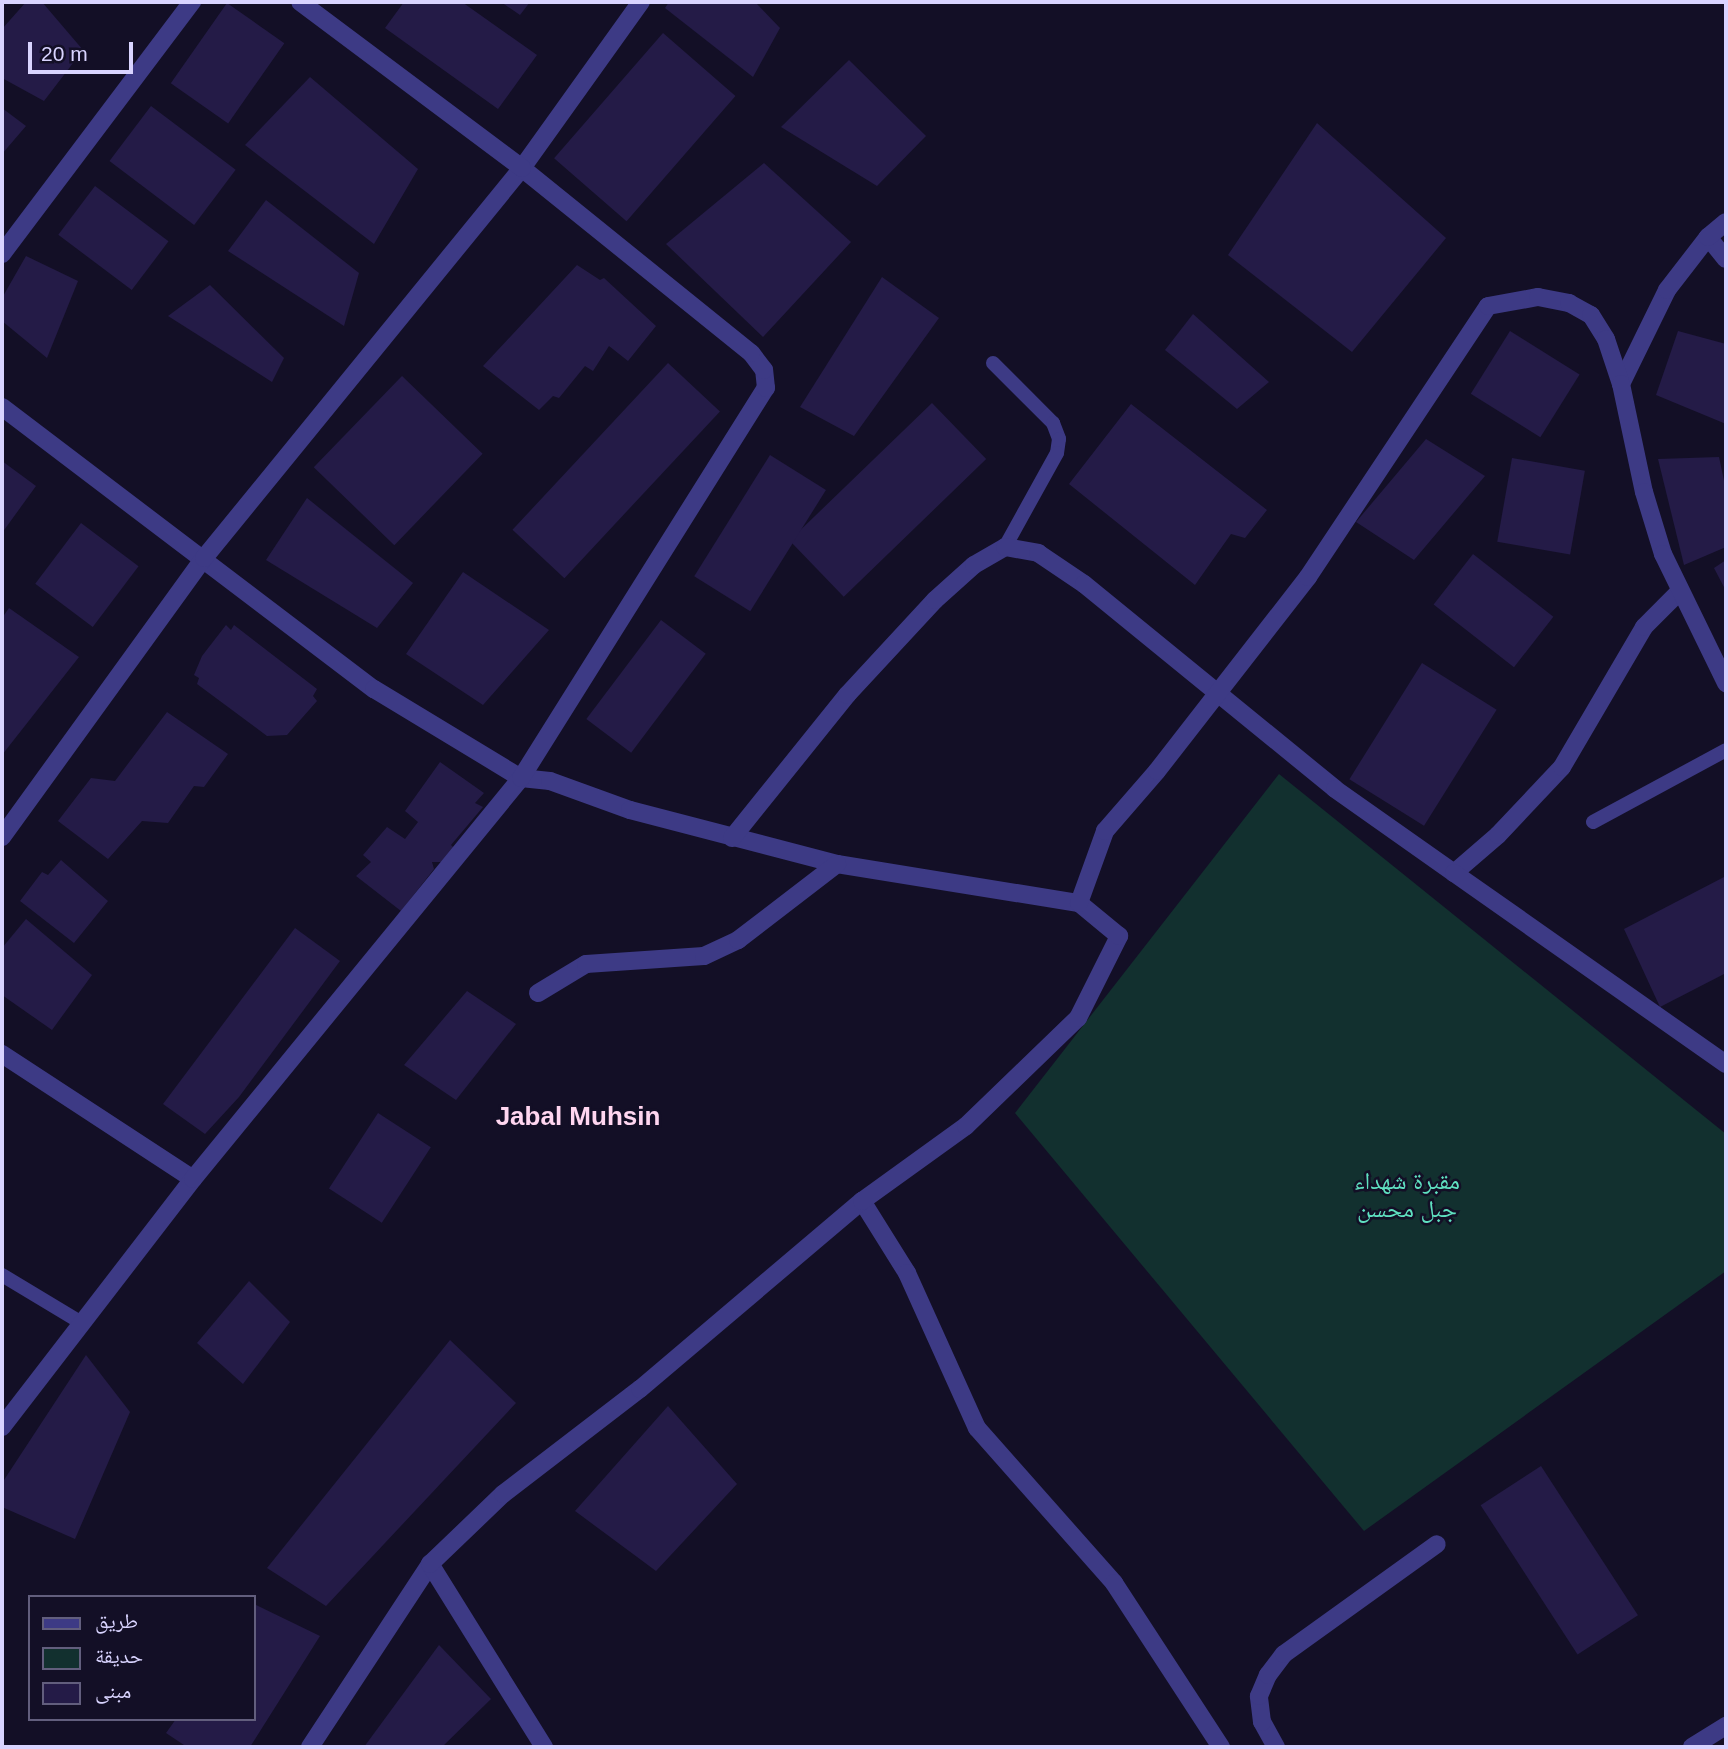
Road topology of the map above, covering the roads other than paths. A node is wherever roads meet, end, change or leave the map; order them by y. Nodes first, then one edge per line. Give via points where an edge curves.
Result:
1 (192, 2) edge
2 (300, 2) edge
3 (641, 2) edge
4 (522, 168) junction
5 (1726, 222) edge
6 (1708, 237) junction
7 (2, 254) edge
8 (1726, 259) edge
9 (993, 363) dead end
10 (1621, 384) junction
11 (2, 407) edge
12 (1005, 547) junction
13 (204, 558) junction
14 (1679, 591) junction
15 (1726, 683) edge
16 (1215, 695) junction
17 (1726, 750) edge
18 (522, 778) junction
19 (1593, 822) dead end
20 (2, 837) edge
21 (732, 838) junction
22 (837, 864) junction
23 (1454, 873) junction
24 (1079, 902) junction
25 (538, 993) dead end
26 (2, 1054) edge
27 (1726, 1064) edge
28 (193, 1179) junction
29 (862, 1201) junction
30 (2, 1275) edge
31 (82, 1323) junction
32 (2, 1427) edge
33 (1437, 1544) dead end
34 (430, 1564) junction
35 (1726, 1726) edge
36 (310, 1747) edge
37 (544, 1747) edge
38 (1221, 1747) edge
39 (1276, 1747) edge
40 (1692, 1747) edge

1 - 7 street
2 - 4 street
3 - 4 street
4 - 13 street
4 - 18 street via 751,353 764,370 766,382 765,392
5 - 6 street
6 - 8 street
6 - 10 street via 1667,290
9 - 12 lane via 1053,423 1059,439 1057,453
10 - 14 street via 1644,492
10 - 16 street via 1606,339 1591,315 1569,303 1538,297 1488,306 1308,577
11 - 13 street
12 - 16 street via 1038,553 1084,584
12 - 21 street via 974,565 935,600 847,695
13 - 18 street via 374,689
13 - 20 street
14 - 15 street
14 - 23 street via 1644,627 1562,766 1498,835
16 - 23 street via 1335,789
16 - 24 street via 1105,831
17 - 19 lane
18 - 21 street via 550,781 630,810
18 - 28 street
21 - 22 street
22 - 24 street
22 - 25 street via 738,940 704,956 586,964
23 - 27 street
24 - 29 street via 1119,936 1079,1017 966,1126
26 - 28 street
28 - 31 street
29 - 34 street via 640,1389 503,1494
29 - 38 street via 907,1273 977,1428 1114,1583
30 - 31 lane
31 - 32 street
33 - 39 street via 1284,1654 1259,1696
34 - 36 street
34 - 37 street
35 - 40 street

